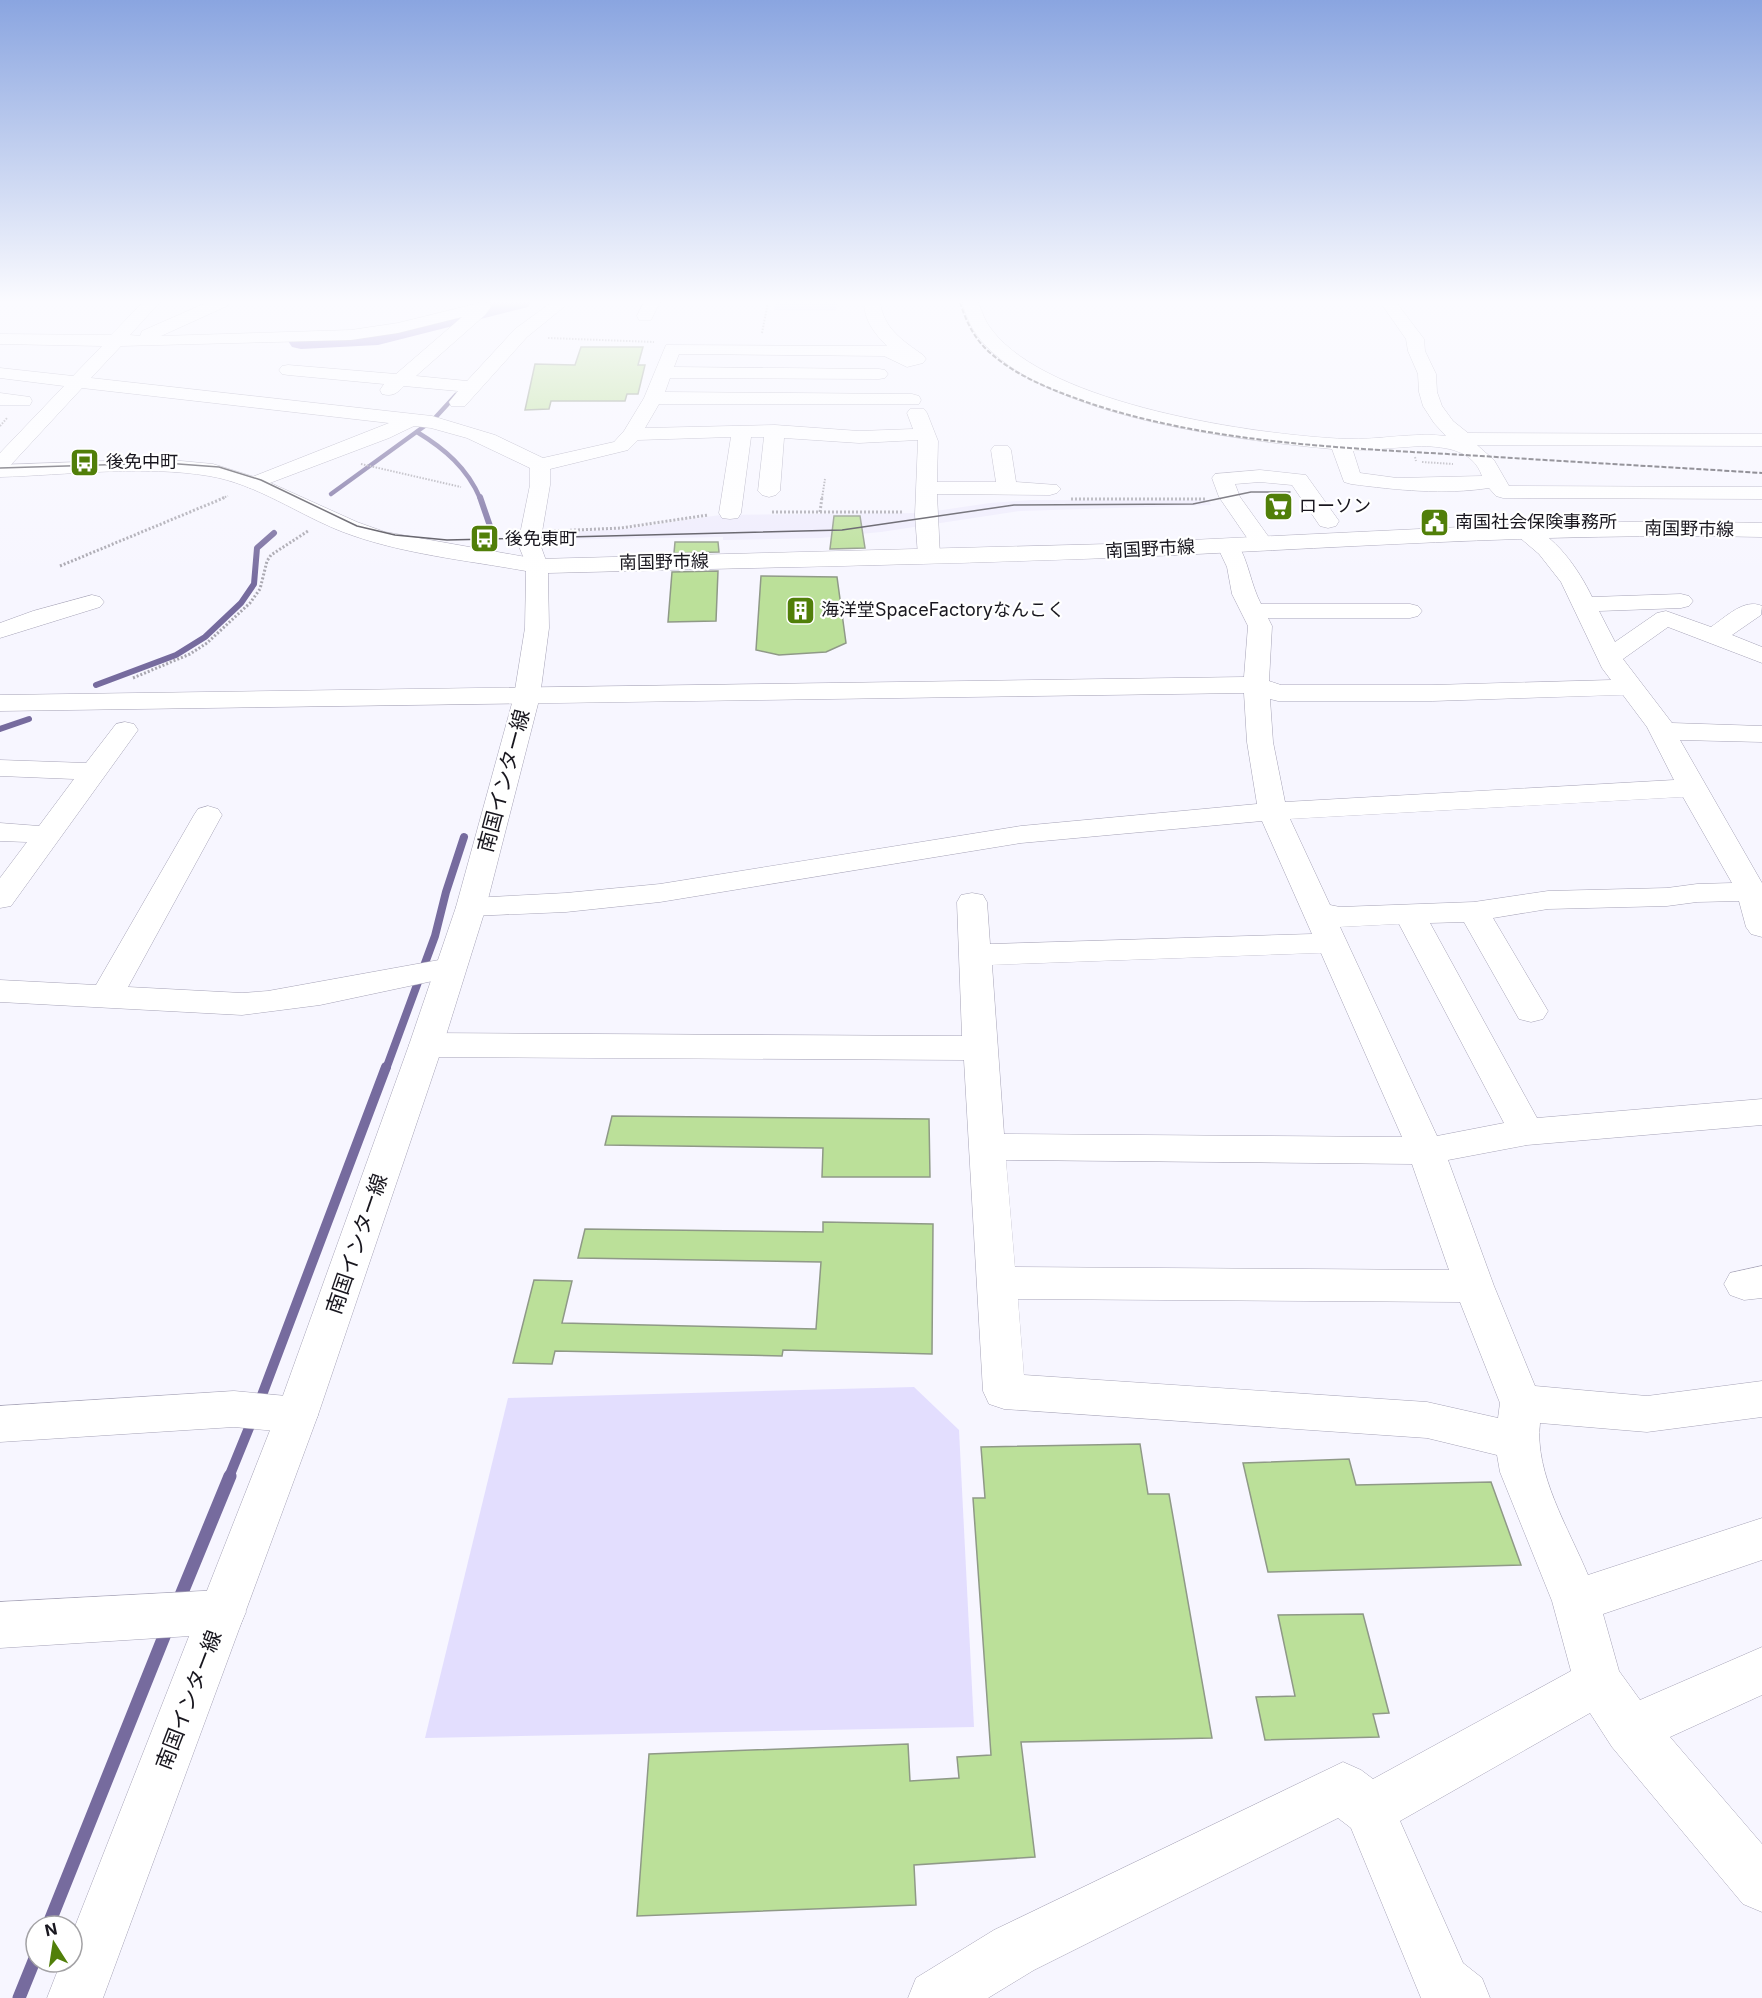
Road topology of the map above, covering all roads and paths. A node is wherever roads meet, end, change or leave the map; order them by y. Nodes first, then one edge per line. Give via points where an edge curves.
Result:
1 (42, 395) edge
2 (64, 395) edge
3 (199, 395) edge
4 (241, 395) edge
5 (383, 395) edge
6 (465, 395) edge
7 (767, 395) edge
8 (911, 395) edge
9 (1085, 395) edge
10 (1429, 395) edge
11 (654, 398) joint
12 (0, 399) edge
13 (234, 399) junction
14 (766, 399) junction
15 (912, 400) junction
16 (23, 401) dead end
17 (360, 415) junction
18 (411, 420) junction
19 (439, 424) junction
20 (742, 431) junction
21 (775, 431) junction
22 (632, 434) junction
23 (925, 434) junction
24 (0, 439) edge
25 (1762, 440) edge
26 (1462, 441) junction
27 (1348, 445) junction
28 (1001, 450) dead end
29 (329, 454) junction
30 (1422, 462) dead end
31 (1, 464) edge
32 (1453, 464) dead end
33 (540, 465) junction
34 (1350, 473) junction
35 (1488, 478) junction
36 (825, 479) dead end
37 (261, 481) junction
38 (461, 487) dead end
39 (928, 488) junction
40 (1007, 489) junction
41 (769, 491) dead end
42 (1762, 493) edge
43 (1059, 494) joint
44 (820, 512) junction
45 (927, 512) junction
46 (730, 513) junction
47 (329, 518) junction
48 (1326, 530) junction
49 (1762, 530) edge
50 (1523, 531) junction
51 (1243, 544) junction
52 (439, 549) junction
53 (534, 549) junction
54 (929, 556) junction
55 (60, 566) dead end
56 (1681, 601) dead end
57 (92, 602) dead end
58 (1586, 604) junction
59 (1753, 609) dead end
60 (1254, 611) junction
61 (1410, 611) dead end
62 (0, 631) edge
63 (1713, 637) junction
64 (1611, 656) junction
65 (1762, 656) edge
66 (129, 680) dead end
67 (1256, 685) junction
68 (1628, 687) junction
69 (527, 696) junction
70 (0, 703) edge
71 (125, 730) dead end
72 (1662, 731) junction
73 (1762, 734) edge
74 (0, 768) edge
75 (94, 772) junction
76 (1692, 788) junction
77 (1272, 811) junction
78 (208, 815) dead end
79 (0, 832) edge
80 (48, 835) junction
81 (1762, 853) edge
82 (1730, 854) junction
83 (1752, 892) junction
84 (0, 899) edge
85 (972, 902) dead end
86 (471, 907) junction
87 (1316, 911) junction
88 (1474, 912) junction
89 (1409, 914) junction
90 (1762, 927) edge
91 (1331, 944) junction
92 (975, 955) junction
93 (450, 968) junction
94 (0, 991) edge
95 (106, 997) junction
96 (1531, 1011) dead end
97 (426, 1045) junction
98 (980, 1048) junction
99 (1762, 1112) edge
100 (1527, 1132) junction
101 (987, 1147) junction
102 (1426, 1151) junction
103 (996, 1283) junction
104 (1474, 1286) junction
105 (1762, 1399) edge
106 (267, 1412) junction
107 (1519, 1422) junction
108 (0, 1424) edge
109 (1762, 1539) edge
110 (1576, 1601) junction
111 (222, 1612) junction
112 (0, 1625) edge
113 (1762, 1671) edge
114 (1598, 1682) junction
115 (1630, 1729) junction
116 (1370, 1810) junction
117 (1762, 1885) edge
118 (75, 1998) edge
119 (936, 1998) edge
120 (1462, 1998) edge

1 - 24 street
2 - 31 street
3 - 13 street
4 - 13 street
5 - 17 street
6 - 19 street
7 - 14 street
8 - 15 street
9 - 27 street via 1213,429
10 - 26 street via 1436,412
11 - 14 street
11 - 22 street
12 - 16 street
13 - 17 street
14 - 15 street
15 - 23 street
17 - 18 street
18 - 19 street
18 - 29 street
19 - 33 street via 526,456
20 - 21 street
20 - 22 street
20 - 46 street
21 - 23 street via 859,437
21 - 41 street
22 - 33 street via 621,446
23 - 39 street
25 - 26 street
26 - 27 street
26 - 35 street via 1474,451
27 - 34 street via 1342,449
28 - 40 street
29 - 37 street
29 - 38 path
30 - 32 path, bridge
31 - 37 street via 172,466
33 - 53 street, 南国インター線
34 - 35 street via 1397,484
34 - 48 street
35 - 42 street via 1503,492
36 - 44 path
37 - 47 street
37 - 52 street via 403,531
37 - 55 path
39 - 40 street
39 - 45 street
40 - 43 street
43 - 51 path via 1211,498
44 - 45 path
44 - 46 path
45 - 54 street
46 - 53 path via 621,528
47 - 52 street via 381,538
47 - 66 path via 271,555 260,589 250,603 207,643
48 - 50 street, 南国野市線
48 - 51 street, 南国野市線
48 - 51 street via 1299,479 1222,478
49 - 50 street, 南国野市線
50 - 58 street via 1563,566
51 - 54 street, 南国野市線
51 - 60 street via 1238,567 1244,594
52 - 53 street
53 - 54 street, 南国野市線
53 - 69 street, 南国インター線 via 537,628
56 - 58 street
57 - 62 street
58 - 64 street
59 - 63 street
60 - 61 street
60 - 67 street via 1260,630
63 - 64 street via 1666,618
63 - 65 street
64 - 68 street
67 - 68 street via 1278,693
67 - 69 street
67 - 77 street via 1260,742
68 - 72 street via 1649,709
69 - 70 street
69 - 86 street, 南国インター線
71 - 75 street
72 - 73 street
72 - 76 street
74 - 75 street
75 - 80 street
76 - 77 street
76 - 82 street
77 - 86 street via 1064,829 924,848 720,884 568,903
77 - 87 street
78 - 95 street
79 - 80 street
80 - 84 street
81 - 82 street
82 - 83 street
83 - 88 street via 1548,900
83 - 90 street
85 - 92 street
86 - 93 street, 南国インター線
87 - 89 street via 1340,917
87 - 91 street
88 - 89 street
88 - 96 street
89 - 100 street
91 - 92 street
91 - 102 street
92 - 98 street
93 - 95 street via 273,1003
93 - 97 street, 南国インター線
94 - 95 street
97 - 98 street
97 - 106 street, 南国インター線
98 - 101 street
99 - 100 street
100 - 102 street
101 - 102 street
101 - 103 street
102 - 104 street
103 - 104 street
103 - 107 street via 1004,1391 1426,1420
104 - 107 street
105 - 107 street via 1647,1414
106 - 108 street
106 - 111 street, 南国インター線
107 - 110 street via 1522,1472
109 - 110 street
110 - 114 street
111 - 112 street
111 - 118 street, 南国インター線
113 - 115 street
114 - 115 street
114 - 116 street
115 - 117 street
116 - 119 street via 1343,1788 1014,1950
116 - 120 street via 1443,1983

